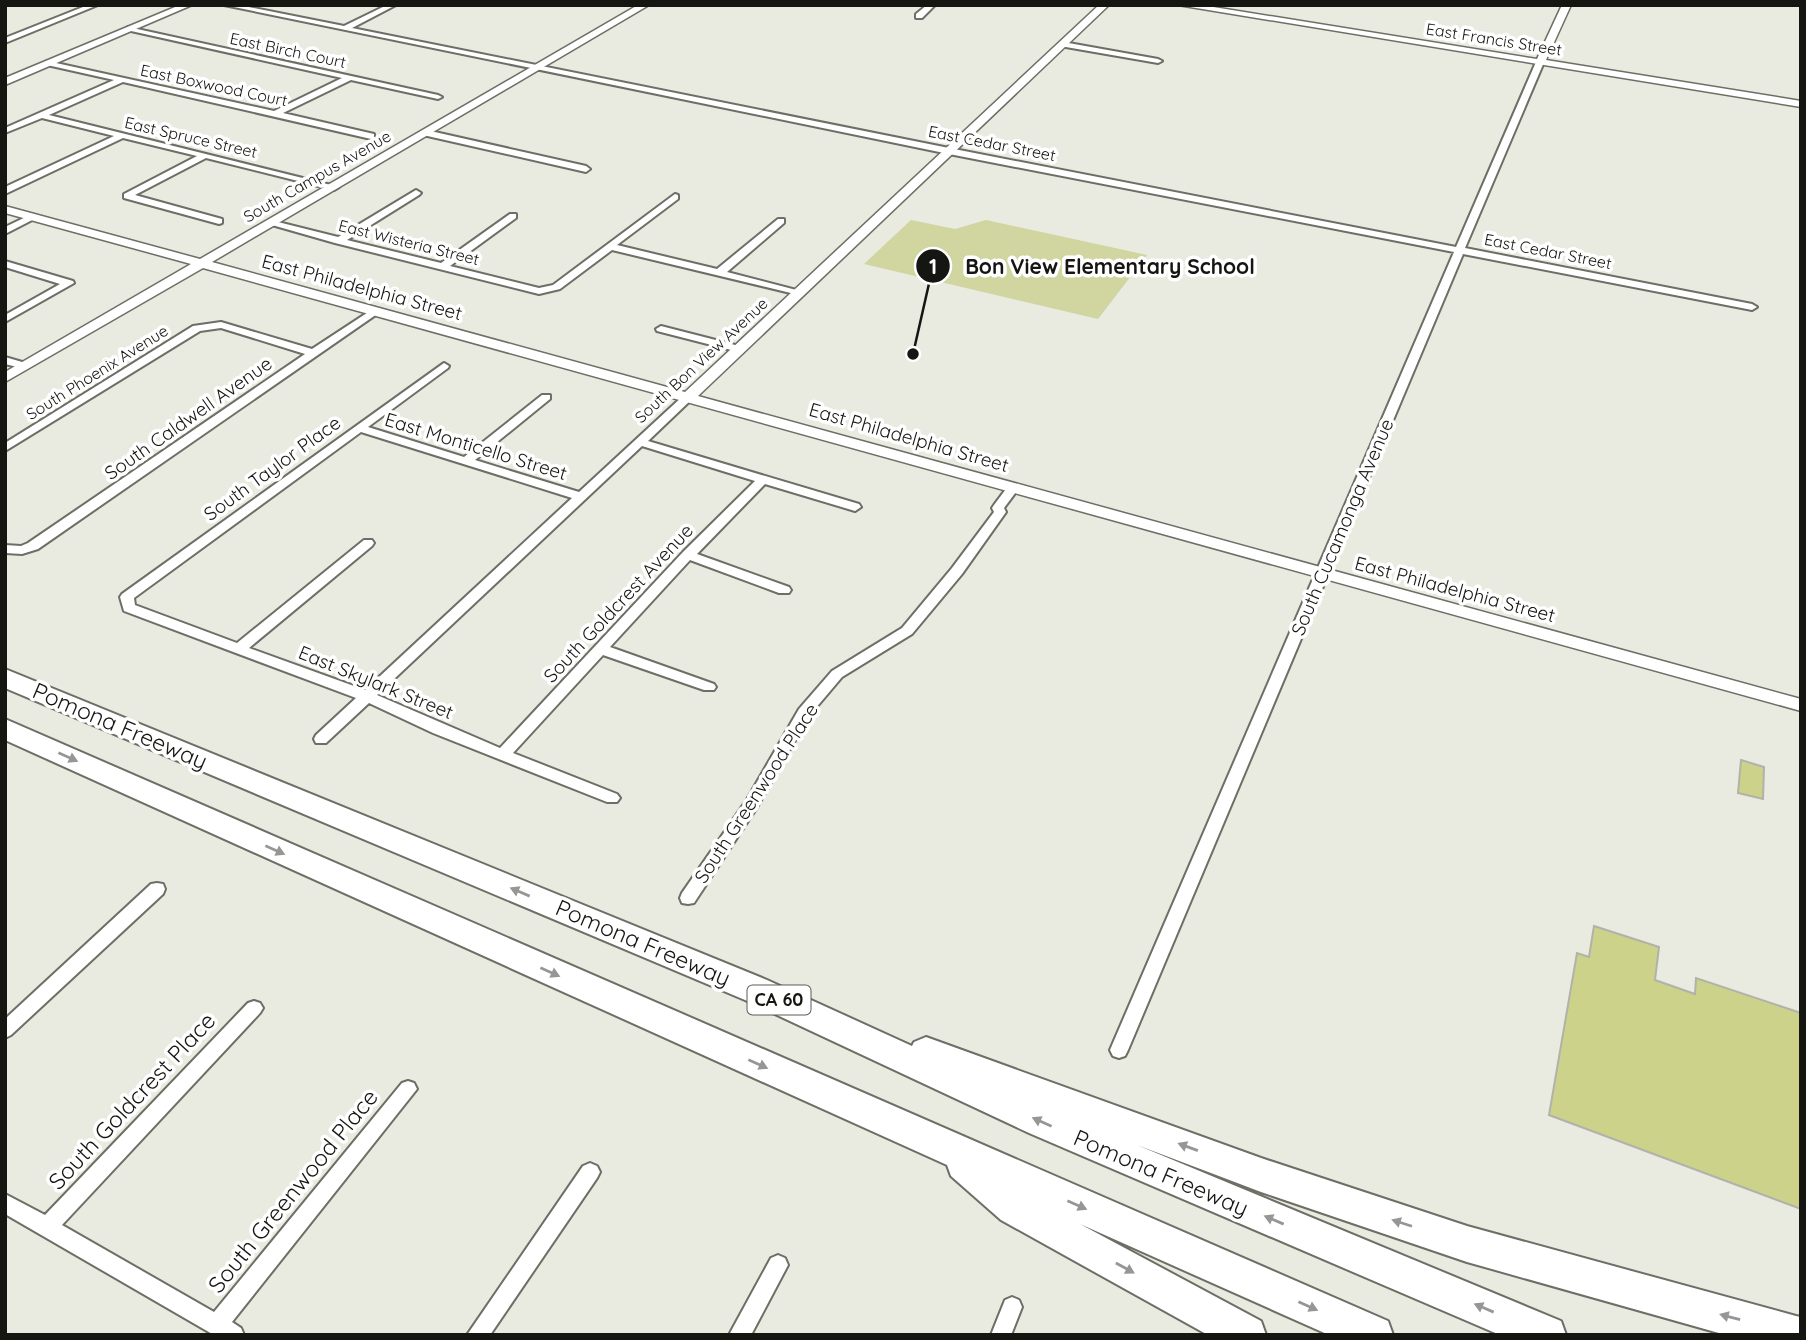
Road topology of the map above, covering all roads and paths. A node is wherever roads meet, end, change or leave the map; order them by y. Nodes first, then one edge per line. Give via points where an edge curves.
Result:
1 (95, 5) edge
2 (188, 5) edge
3 (227, 5) edge
4 (393, 5) edge
5 (646, 5) edge
6 (933, 5) edge
7 (1105, 5) edge
8 (1182, 5) edge
9 (1567, 5) edge
10 (919, 16) dead end
11 (131, 29) junction
12 (344, 29) junction
13 (5, 41) edge
14 (1063, 44) junction
15 (1158, 61) dead end
16 (1540, 62) junction
17 (50, 63) junction
18 (538, 67) junction
19 (349, 78) junction
20 (121, 80) junction
21 (5, 82) edge
22 (438, 97) dead end
23 (1801, 104) edge
24 (277, 113) junction
25 (41, 116) junction
26 (5, 131) edge
27 (426, 133) junction
28 (120, 136) junction
29 (371, 136) dead end
30 (949, 151) junction
31 (204, 156) junction
32 (586, 169) dead end
33 (334, 187) junction
34 (5, 191) edge
35 (416, 193) dead end
36 (675, 197) dead end
37 (5, 209) edge
38 (513, 216) dead end
39 (33, 217) junction
40 (219, 221) dead end
41 (781, 221) dead end
42 (270, 223) junction
43 (5, 231) edge
44 (338, 240) junction
45 (609, 246) junction
46 (1460, 250) junction
47 (5, 264) edge
48 (200, 264) junction
49 (442, 267) junction
50 (719, 274) junction
51 (799, 292) junction
52 (1752, 307) dead end
53 (373, 312) junction
54 (5, 319) edge
55 (661, 329) dead end
56 (738, 349) junction
57 (314, 353) junction
58 (5, 360) edge
59 (25, 366) junction
60 (444, 366) dead end
61 (5, 378) edge
62 (546, 397) dead end
63 (687, 398) junction
64 (360, 428) junction
65 (640, 442) junction
66 (5, 448) edge
67 (466, 461) junction
68 (763, 479) junction
69 (1018, 489) junction
70 (582, 497) junction
71 (855, 507) dead end
72 (368, 543) dead end
73 (5, 549) edge
74 (688, 555) junction
75 (1322, 574) junction
76 (784, 590) dead end
77 (127, 603) joint
78 (240, 648) junction
79 (602, 649) junction
80 (5, 678) edge
81 (709, 687) dead end
82 (366, 696) junction
83 (1801, 705) edge
84 (5, 729) edge
85 (320, 739) dead end
86 (503, 754) junction
87 (612, 798) dead end
88 (157, 889) dead end
89 (688, 898) dead end
90 (756, 990) junction
91 (254, 1008) dead end
92 (5, 1030) edge
93 (1119, 1050) dead end
94 (408, 1089) dead end
95 (947, 1149) junction
96 (590, 1172) dead end
97 (5, 1203) edge
98 (47, 1227) junction
99 (778, 1265) dead end
100 (1012, 1307) dead end
101 (225, 1330) edge
102 (477, 1335) edge
103 (739, 1335) edge
104 (1001, 1335) edge
105 (1247, 1335) edge
106 (1374, 1335) edge
107 (1547, 1335) edge
108 (1796, 1335) edge

1 - 13 street
2 - 11 street
3 - 12 street, East Cedar Street
4 - 12 street
5 - 18 street, South Campus Avenue
6 - 10 street
7 - 14 street, South Bon View Avenue
8 - 16 street, East Francis Street
9 - 16 street, South Cucamonga Avenue
11 - 17 street
11 - 19 street, East Birch Court
12 - 18 street, East Cedar Street
14 - 15 street
14 - 30 street, South Bon View Avenue
16 - 23 street, East Francis Street
16 - 46 street, South Cucamonga Avenue
17 - 20 street, East Boxwood Court
17 - 21 street
18 - 27 street, South Campus Avenue
18 - 30 street, East Cedar Street
19 - 22 street, East Birch Court
19 - 24 street
20 - 24 street, East Boxwood Court
20 - 25 street
24 - 29 street, East Boxwood Court
25 - 26 street
25 - 28 street, East Spruce Street
27 - 32 street
27 - 33 street, South Campus Avenue
28 - 31 street, East Spruce Street
28 - 34 street
30 - 46 street, East Cedar Street
30 - 51 street, South Bon View Avenue
31 - 33 street, East Spruce Street
31 - 40 street via 127,195
33 - 42 street, South Campus Avenue
35 - 44 street
36 - 45 street
37 - 39 street, East Philadelphia Street
38 - 49 street
39 - 43 street
39 - 48 street, East Philadelphia Street
41 - 50 street
42 - 44 street, East Wisteria Street
42 - 48 street, South Campus Avenue
44 - 49 street, East Wisteria Street
45 - 49 street, East Wisteria Street via 556,287 539,291
45 - 50 street
46 - 52 street, East Cedar Street
46 - 75 street, South Cucamonga Avenue
47 - 54 street via 69,283
48 - 53 street, East Philadelphia Street
48 - 59 street, South Campus Avenue
50 - 51 street
51 - 56 street, South Bon View Avenue
53 - 57 street, South Caldwell Avenue
53 - 63 street, East Philadelphia Street
55 - 56 street
56 - 63 street, South Bon View Avenue
57 - 66 street, South Phoenix Avenue via 221,325 197,328
57 - 73 street, South Caldwell Avenue via 33,546
58 - 59 street
59 - 61 street, South Campus Avenue
60 - 64 street, South Taylor Place
62 - 67 street
63 - 65 street, South Bon View Avenue
63 - 69 street, East Philadelphia Street
64 - 67 street, East Monticello Street
64 - 77 street, South Taylor Place via 127,597
65 - 68 street
65 - 70 street, South Bon View Avenue
67 - 70 street, East Monticello Street
68 - 71 street
68 - 74 street, South Goldcrest Avenue
69 - 75 street, East Philadelphia Street
69 - 89 street, South Greenwood Place via 1007,510 1000,512 907,631 837,674 804,713 751,805
70 - 82 street, South Bon View Avenue
72 - 78 street
74 - 76 street
74 - 79 street, South Goldcrest Avenue
75 - 83 street, East Philadelphia Street
75 - 93 street, South Cucamonga Avenue
77 - 78 street, East Skylark Street via 129,608
78 - 82 street, East Skylark Street
79 - 81 street
79 - 86 street, South Goldcrest Avenue
90 -> 80 highway, Pomona Freeway / CA 60
82 - 85 street, South Bon View Avenue
82 - 86 street, East Skylark Street
84 -> 95 highway
86 - 87 street, East Skylark Street
88 - 92 street
107 -> 90 highway, Pomona Freeway / CA 60 via 1041,1122
108 -> 90 highway via 1385,1217
91 - 98 street, South Goldcrest Place
94 - 101 street, South Greenwood Place
95 -> 105 highway via 1014,1208
95 -> 106 highway
96 - 102 street
97 - 98 street
98 - 101 street
99 - 103 street
100 - 104 street

